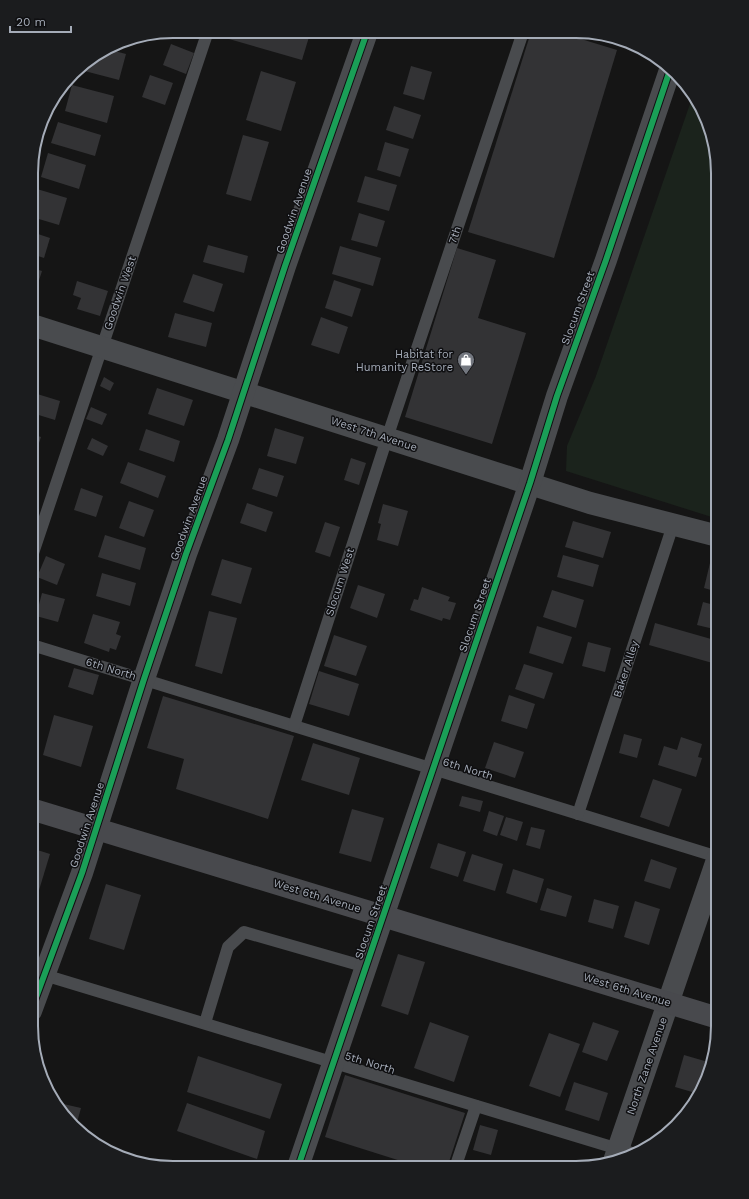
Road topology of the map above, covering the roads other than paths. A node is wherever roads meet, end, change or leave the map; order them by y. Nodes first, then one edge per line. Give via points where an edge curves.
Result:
1 (206, 38) edge
2 (365, 38) edge
3 (521, 38) edge
4 (669, 74) edge
5 (38, 327) edge
6 (102, 347) junction
7 (244, 393) junction
8 (387, 438) junction
9 (530, 483) junction
10 (674, 525) junction
11 (711, 534) edge
12 (38, 538) edge
13 (38, 647) edge
14 (144, 680) junction
15 (294, 726) junction
16 (434, 769) junction
17 (38, 811) edge
18 (578, 814) junction
19 (96, 829) junction
20 (711, 855) edge
21 (711, 878) edge
22 (384, 916) junction
23 (366, 967) junction
24 (38, 971) edge
25 (38, 973) edge
26 (669, 1003) junction
27 (711, 1016) edge
28 (205, 1022) junction
29 (334, 1062) junction
30 (476, 1106) junction
31 (621, 1154) edge
32 (622, 1154) edge
33 (300, 1161) edge
34 (457, 1161) edge

1 - 6 lane, Goodwin West
2 - 7 street, Goodwin Avenue
3 - 8 lane, 7th
4 - 9 street, Slocum Street via 557,396
5 - 6 street, West 7th Avenue
6 - 7 street, West 7th Avenue
6 - 12 lane, Goodwin West
7 - 8 street, West 7th Avenue
7 - 14 street, Goodwin Avenue
8 - 9 street, West 7th Avenue
8 - 15 lane, Slocum West
9 - 10 street, West 7th Avenue
9 - 16 street, Slocum Street
10 - 11 street, West 7th Avenue
10 - 18 lane, Baker Alley
13 - 14 lane, 6th North
14 - 15 lane, 6th North
14 - 19 street, Goodwin Avenue
15 - 16 lane, 6th North
16 - 18 lane, 6th North
16 - 22 street, Slocum Street
17 - 19 street, West 6th Avenue
18 - 20 lane, 6th North
19 - 22 street, West 6th Avenue
19 - 24 street, Goodwin Avenue via 82,873
21 - 26 street, North Zane Avenue
22 - 23 street, Slocum Street
22 - 26 street, West 6th Avenue
23 - 28 lane via 244,932 228,947
23 - 29 street, Slocum Street
25 - 28 lane, 5th North
26 - 27 street, West 6th Avenue
26 - 32 street, North Zane Avenue
28 - 29 lane, 5th North
29 - 30 lane, 5th North
29 - 33 street, Slocum Street
30 - 31 lane, 5th North
30 - 34 lane

